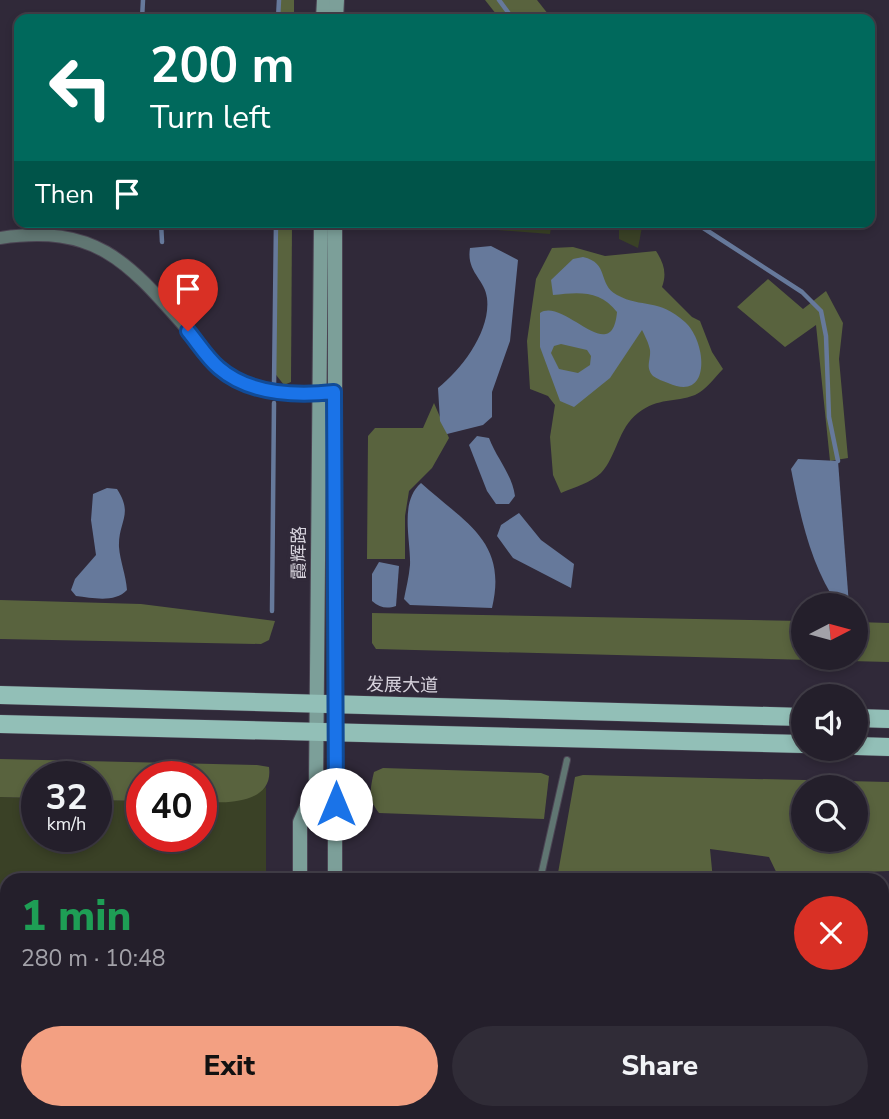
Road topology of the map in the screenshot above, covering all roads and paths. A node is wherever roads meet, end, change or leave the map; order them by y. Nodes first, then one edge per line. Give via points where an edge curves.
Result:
1 (321, 228) edge
2 (335, 228) edge
3 (0, 239) edge
4 (326, 393) junction
5 (0, 695) edge
6 (317, 704) junction
7 (337, 705) junction
8 (791, 716) edge
9 (868, 718) edge
10 (889, 719) edge
11 (0, 724) edge
12 (317, 732) junction
13 (337, 732) junction
14 (791, 744) edge
15 (868, 746) edge
16 (889, 747) edge
17 (567, 760) dead end
18 (300, 873) edge
19 (335, 873) edge
20 (542, 873) edge

1 - 4 street, 霞辉路
2 - 4 street, 霞辉路
3 - 4 street via 33,233 78,239 105,249 144,282 220,369 250,385 294,396
4 - 6 street, 霞辉路
4 - 7 street, 霞辉路
5 - 6 main road, 发展大道
6 - 7 main road, 发展大道
6 - 12 street, 霞辉路
7 - 8 main road, 发展大道
7 - 13 street, 霞辉路
9 - 10 main road
11 - 12 main road
12 - 13 main road
12 - 18 street, 霞辉路 via 316,786 300,822
13 - 14 main road
13 - 19 street, 霞辉路
15 - 16 main road
17 - 20 lane

